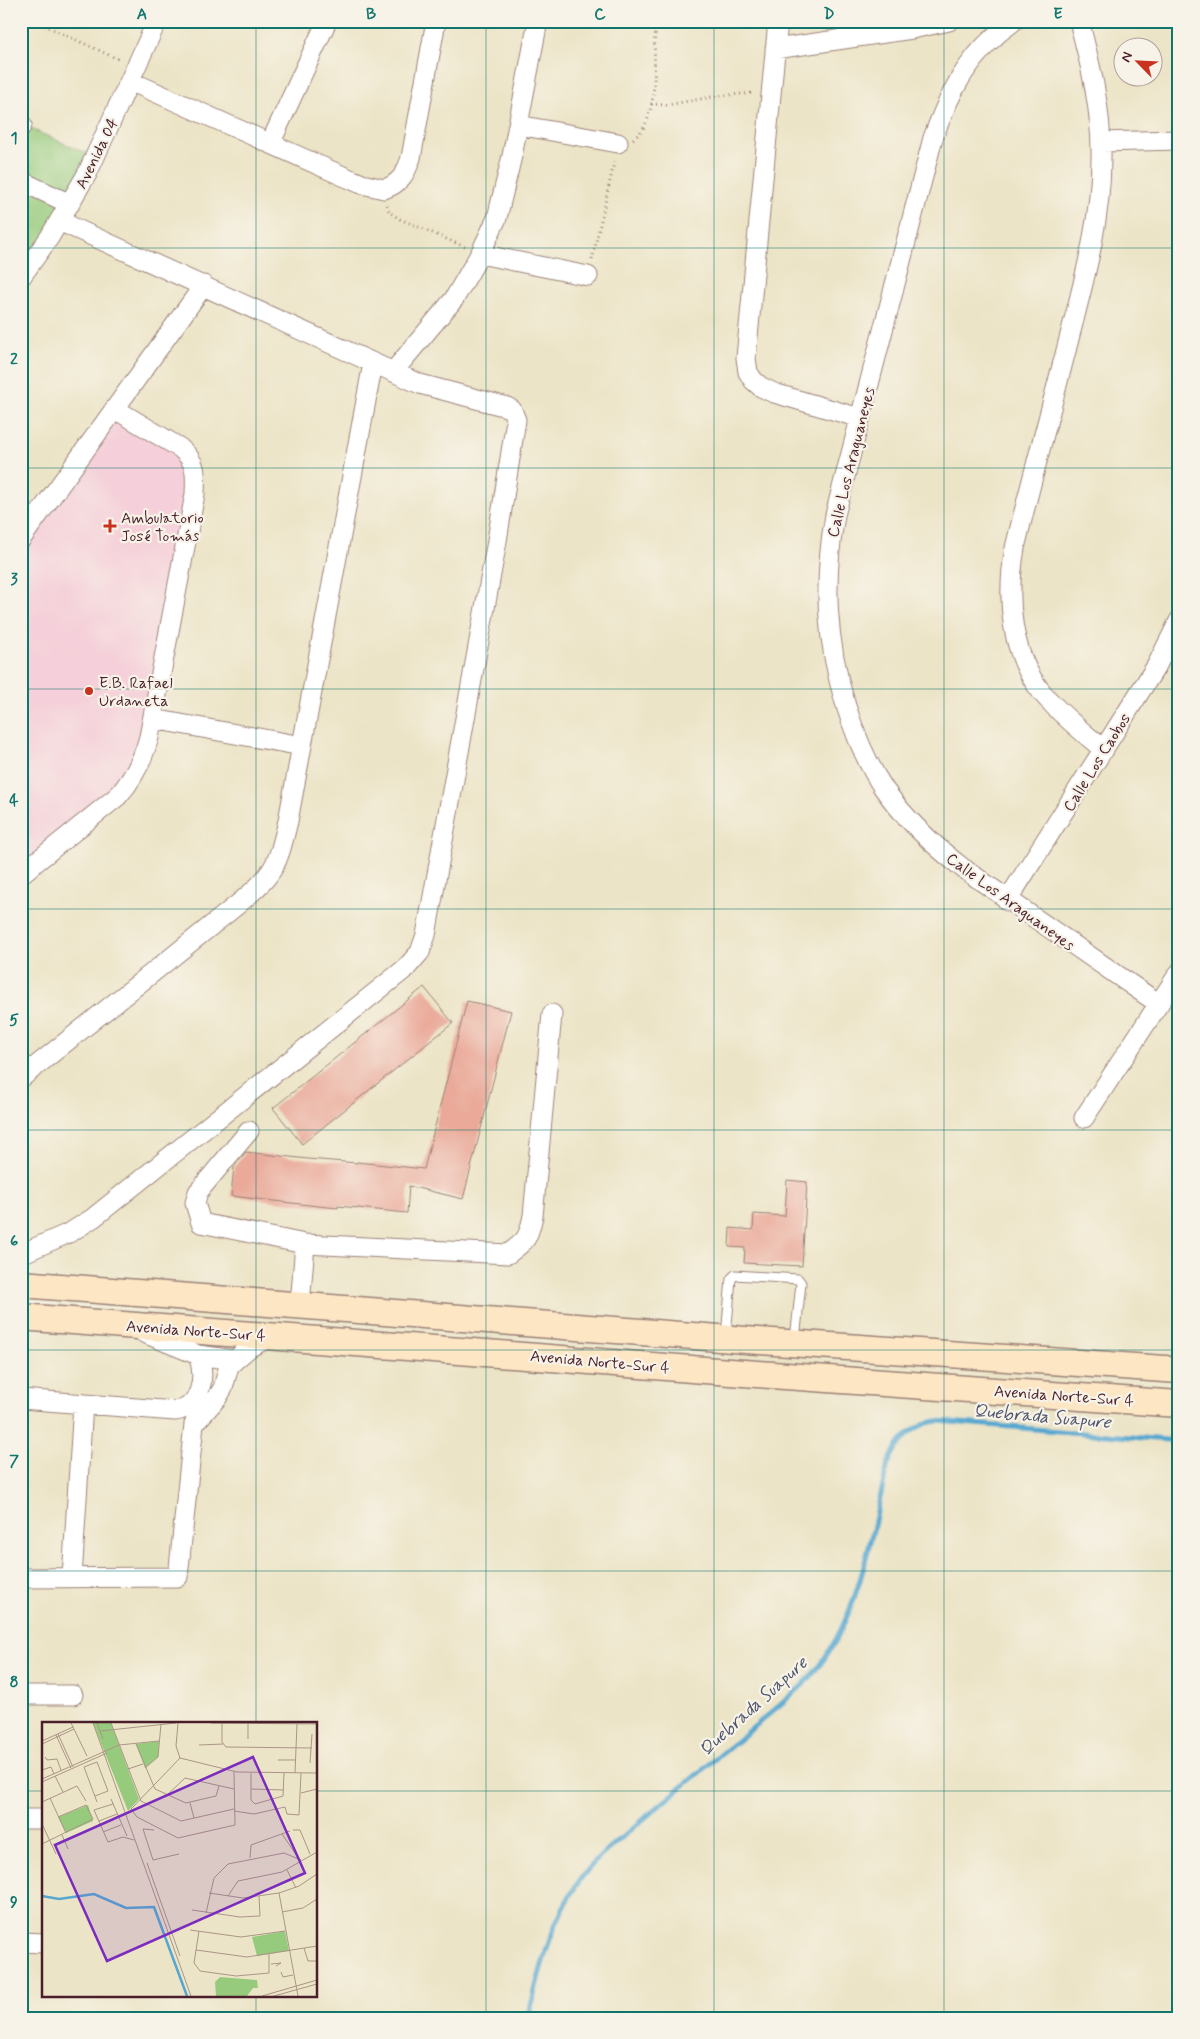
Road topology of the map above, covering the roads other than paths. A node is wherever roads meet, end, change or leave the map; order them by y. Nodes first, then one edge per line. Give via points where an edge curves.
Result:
1 (157, 21) edge
2 (327, 21) edge
3 (436, 21) edge
4 (538, 21) edge
5 (778, 21) edge
6 (949, 21) edge
7 (1014, 21) edge
8 (1079, 21) edge
9 (775, 49) junction
10 (133, 74) junction
11 (518, 125) junction
12 (1179, 140) edge
13 (1101, 142) junction
14 (618, 143) road end
15 (270, 144) junction
16 (21, 181) edge
17 (70, 204) junction
18 (60, 221) junction
19 (480, 254) junction
20 (588, 276) road end
21 (21, 277) edge
22 (204, 285) junction
23 (372, 363) junction
24 (393, 372) junction
25 (115, 409) junction
26 (860, 418) junction
27 (21, 539) edge
28 (1179, 620) edge
29 (153, 718) junction
30 (302, 746) junction
31 (1104, 750) junction
32 (21, 874) edge
33 (1007, 901) junction
34 (1179, 973) edge
35 (1159, 1004) junction
36 (552, 1014) dead end
37 (21, 1078) edge
38 (1084, 1118) dead end
39 (249, 1131) dead end
40 (304, 1244) junction
41 (21, 1254) edge
42 (21, 1284) edge
43 (300, 1305) junction
44 (21, 1317) edge
45 (121, 1324) junction
46 (272, 1336) junction
47 (726, 1338) junction
48 (795, 1343) junction
49 (198, 1355) junction
50 (235, 1360) junction
51 (1179, 1370) edge
52 (208, 1396) junction
53 (21, 1399) edge
54 (83, 1404) junction
55 (1179, 1404) edge
56 (21, 1578) edge
57 (72, 1578) junction
58 (21, 1695) edge
59 (73, 1695) dead end
60 (21, 1819) edge
61 (42, 1819) edge
62 (21, 1942) edge
63 (42, 1943) edge

1 - 10 street, Avenida 04
2 - 15 street
3 - 15 street via 411,158 399,181 384,189 362,184
4 - 11 street
5 - 9 street
6 - 9 street
7 - 26 street, Calle Los Araguaneyes via 968,64 946,104 931,147
8 - 13 street via 1096,96
9 - 26 street via 752,283 746,358 748,372 761,387 774,393
10 - 15 street
10 - 17 street, Avenida 04
11 - 14 street
11 - 19 street via 502,205
12 - 13 street
13 - 31 street via 1100,192 1089,262 1015,548 1010,611 1030,673 1043,694
16 - 17 street
17 - 18 street, Avenida 04
18 - 21 street, Avenida 04
18 - 22 street
19 - 20 street
19 - 24 street via 454,299
22 - 23 street
22 - 25 street
23 - 24 street
23 - 30 street
24 - 41 street via 436,389 507,407 516,420 494,560 423,945 406,968 110,1205 71,1232
25 - 27 street
25 - 29 street via 189,455 196,476
26 - 33 street, Calle Los Araguaneyes via 835,515 827,575 828,626 834,662 852,725 874,772 896,804 940,850
28 - 31 street, Calle Los Caobos via 1156,665
29 - 30 street
29 - 32 street via 144,754 118,796
30 - 37 street via 280,852 270,875 237,906
31 - 33 street, Calle Los Caobos
33 - 35 street, Calle Los Araguaneyes
34 - 35 street
35 - 38 street
36 - 40 street via 533,1216 528,1237 523,1243 508,1254
39 - 40 street via 198,1192 195,1203 201,1223
40 - 43 street
42 - 43 main road, Avenida Norte-Sur 4
43 - 47 main road, Avenida Norte-Sur 4
44 - 45 main road, Avenida Norte-Sur 4
45 - 46 main road, Avenida Norte-Sur 4
45 - 49 street
46 - 50 street via 250,1347
46 - 55 main road, Avenida Norte-Sur 4
47 - 48 main road, Avenida Norte-Sur 4
47 - 48 lane via 731,1279 735,1274 798,1278 801,1283
48 - 51 main road, Avenida Norte-Sur 4
49 - 50 street
49 - 52 street
50 - 52 street via 223,1388
52 - 54 street via 175,1411
52 - 57 street via 193,1428 178,1577
53 - 54 street
54 - 57 street
56 - 57 street
58 - 59 street
60 - 61 street
62 - 63 street

